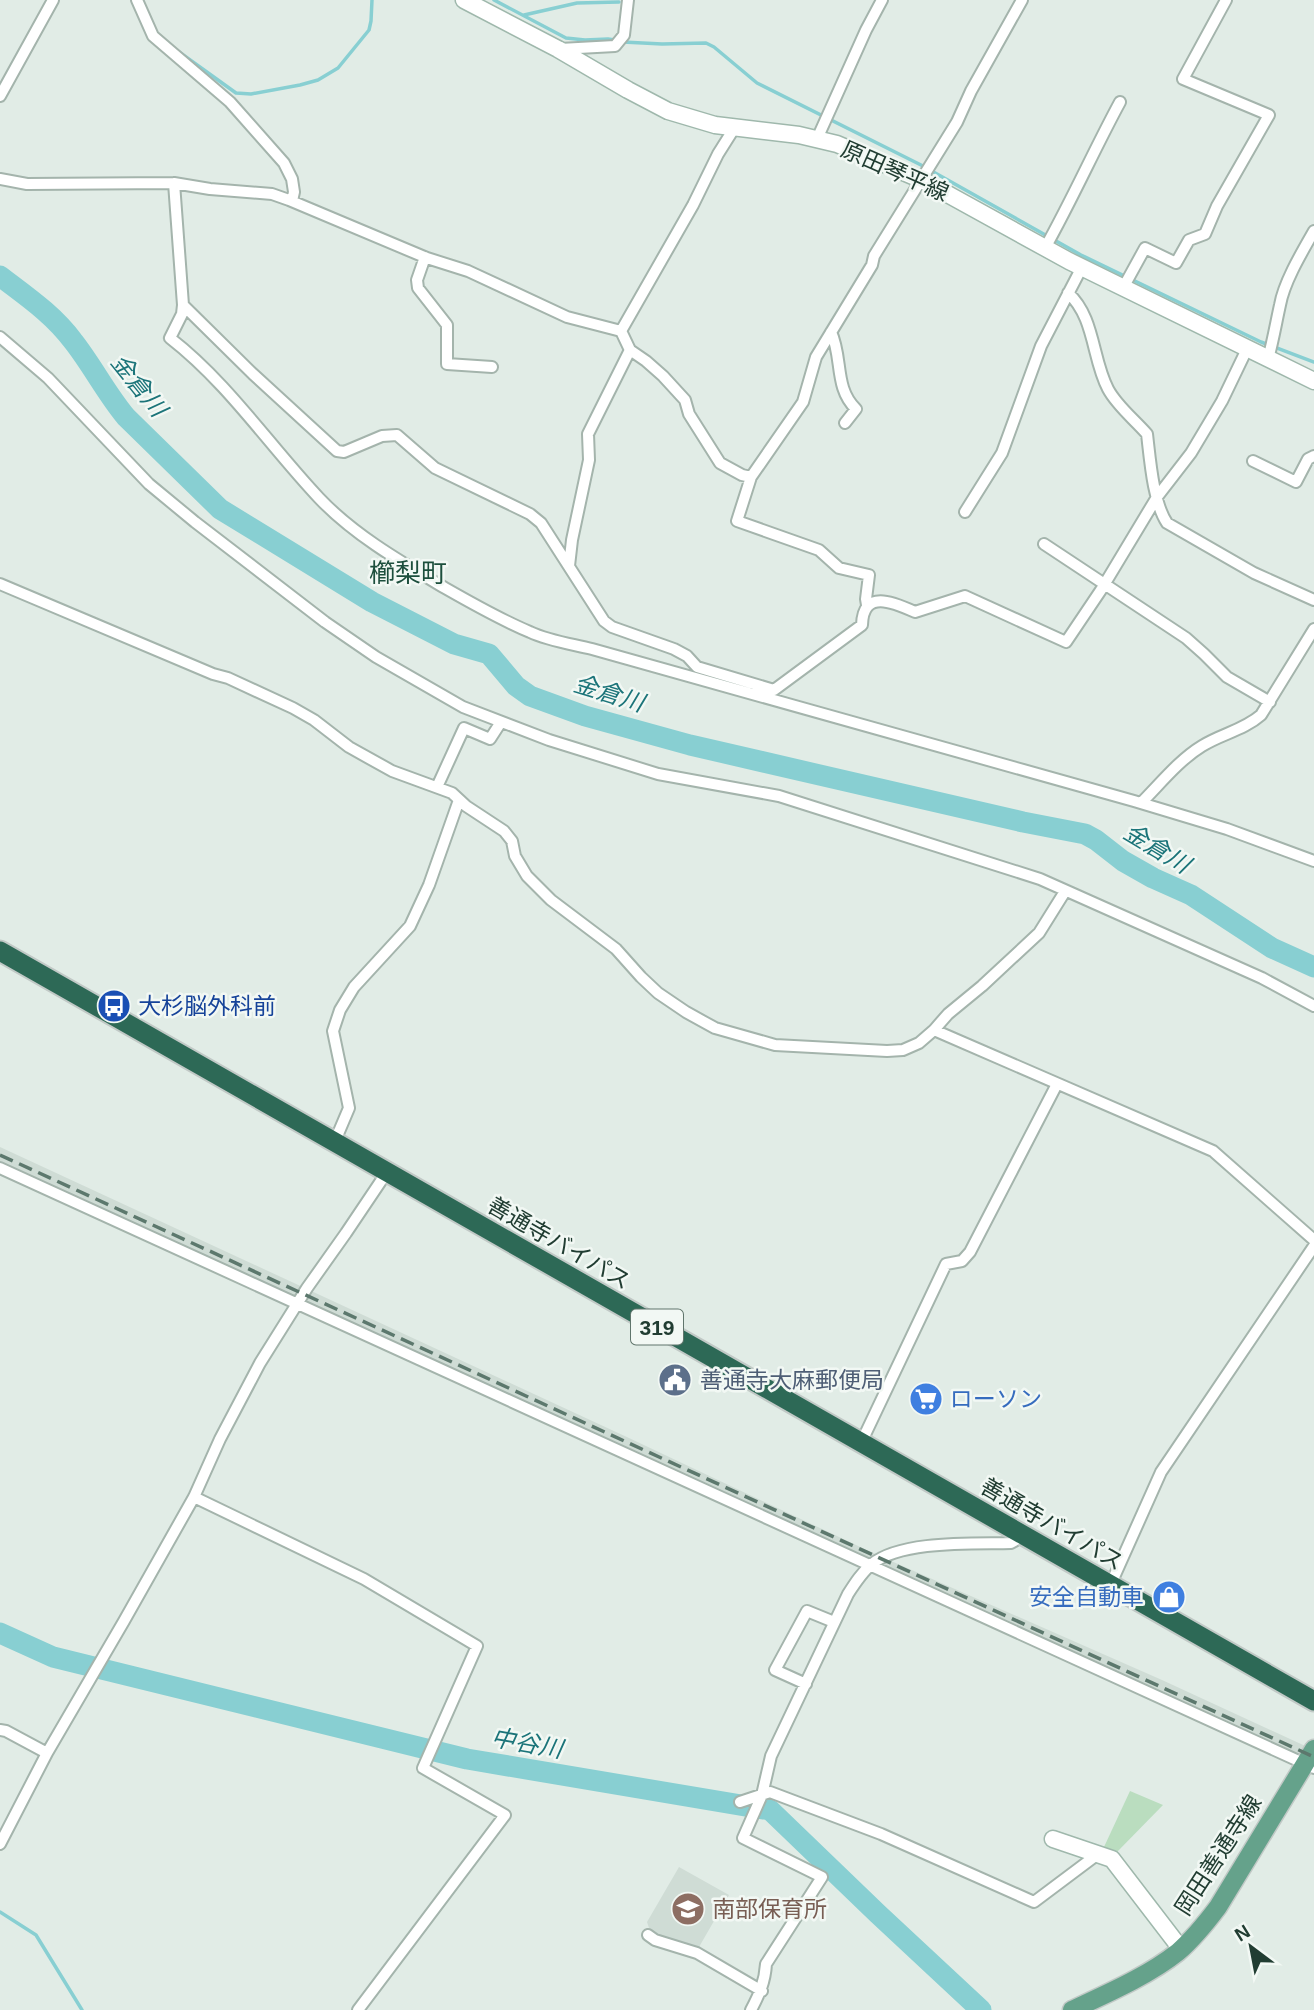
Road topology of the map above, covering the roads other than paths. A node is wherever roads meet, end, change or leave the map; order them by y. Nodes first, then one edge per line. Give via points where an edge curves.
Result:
1 (137, 0) edge
2 (464, 0) edge
3 (628, 0) edge
4 (882, 0) edge
5 (1022, 0) edge
6 (1226, 0) edge
7 (52, 1) edge
8 (558, 49) junction
9 (0, 96) edge
10 (1120, 102) dead end
11 (736, 127) junction
12 (817, 139) junction
13 (926, 173) junction
14 (0, 179) edge
15 (174, 183) junction
16 (292, 201) junction
17 (1314, 231) edge
18 (1049, 241) junction
19 (425, 257) junction
20 (1082, 267) junction
21 (1127, 281) junction
22 (1068, 293) junction
23 (183, 304) junction
24 (621, 331) junction
25 (831, 332) junction
26 (0, 337) edge
27 (1247, 349) junction
28 (630, 350) junction
29 (1270, 350) junction
30 (492, 367) dead end
31 (1314, 382) edge
32 (845, 423) dead end
33 (1314, 456) edge
34 (1253, 461) dead end
35 (751, 477) junction
36 (1157, 497) junction
37 (965, 512) dead end
38 (1044, 544) dead end
39 (569, 566) junction
40 (0, 584) edge
41 (1104, 584) junction
42 (1314, 600) edge
43 (867, 605) junction
44 (1314, 629) edge
45 (695, 672) junction
46 (1270, 702) junction
47 (501, 722) junction
48 (437, 787) junction
49 (459, 800) junction
50 (1142, 803) junction
51 (1314, 861) edge
52 (1064, 893) dead end
53 (0, 951) edge
54 (1314, 1006) edge
55 (934, 1030) junction
56 (1057, 1084) junction
57 (335, 1141) junction
58 (0, 1168) edge
59 (387, 1172) junction
60 (1314, 1240) edge
61 (1314, 1245) edge
62 (297, 1304) junction
63 (861, 1443) junction
64 (194, 1497) junction
65 (1023, 1535) junction
66 (870, 1565) junction
67 (1110, 1586) junction
68 (834, 1622) junction
69 (806, 1684) junction
70 (1314, 1701) edge
71 (0, 1730) edge
72 (47, 1753) junction
73 (1311, 1760) edge
74 (762, 1795) junction
75 (740, 1802) dead end
76 (1053, 1839) dead end
77 (0, 1844) edge
78 (1098, 1854) junction
79 (648, 1935) dead end
80 (1181, 1949) junction
81 (762, 1991) junction
82 (358, 2010) edge
83 (751, 2010) edge
84 (1072, 2010) edge

1 - 16 street via 153,36 230,102 284,163 292,179
2 - 8 main road, 原田琴平線
3 - 8 street via 624,35 616,45
4 - 12 street
5 - 13 street
6 - 21 street via 1183,79 1269,116 1205,234 1189,240 1176,263 1145,248
7 - 9 street
8 - 11 main road, 原田琴平線 via 668,111
10 - 18 street via 1097,134 1081,193
11 - 12 main road, 原田琴平線
11 - 24 street
12 - 13 main road, 原田琴平線
13 - 18 main road, 原田琴平線
13 - 25 street
14 - 15 street via 27,184
15 - 16 street via 272,194
15 - 23 street
16 - 19 street
17 - 29 street via 1280,304
18 - 20 main road, 原田琴平線
19 - 24 street via 468,271 567,317
19 - 30 street via 418,288 447,325 447,364
20 - 21 main road, 原田琴平線
20 - 22 street
21 - 27 main road, 原田琴平線
22 - 36 street via 1077,301 1091,333 1108,390 1147,434
22 - 37 street via 1041,346 1002,453
23 - 39 street via 337,451 397,435 435,468 530,514
23 - 45 street via 170,338 209,371 320,498 390,554 532,634
24 - 28 street
25 - 32 street via 844,393 856,409
25 - 35 street via 816,357 803,402
26 - 47 street via 48,378 149,484 236,555 376,657 463,707
27 - 29 main road, 原田琴平線
27 - 36 street via 1191,453
28 - 35 street via 685,400 720,463
28 - 39 street via 588,434 589,460
29 - 31 main road, 原田琴平線
33 - 34 street via 1296,482
35 - 43 street via 737,521 820,550 839,568 869,575
36 - 41 street
36 - 42 street via 1167,523 1182,533
38 - 41 street
39 - 45 street via 604,621 687,656
40 - 48 street via 282,703 393,771
41 - 43 street via 1066,642 964,596 915,612 895,603
41 - 46 street via 1186,638 1227,677
43 - 45 street via 862,625 774,690
44 - 46 street
45 - 50 street
46 - 50 street via 1254,721 1193,751
47 - 48 street via 490,739 464,728
47 - 54 street via 658,774 779,796 1040,879 1262,978
48 - 49 street
49 - 55 street via 504,831 527,876 551,900 616,948 658,993 715,1028 775,1045 887,1051 919,1043
49 - 57 street via 410,926 354,987 340,1010 333,1031 349,1108
50 - 51 street
52 - 55 street via 1039,933
53 - 57 highway, 善通寺バイパス / 319
55 - 56 street
56 - 60 street via 1213,1151
56 - 63 street via 970,1252 962,1261 946,1264
57 - 59 highway, 善通寺バイパス / 319
58 - 62 street
59 - 62 street
59 - 63 highway, 善通寺バイパス / 319
61 - 67 street via 1161,1472
62 - 64 street via 219,1439
62 - 66 street
63 - 65 highway, 善通寺バイパス / 319
64 - 72 street
64 - 82 street via 363,1579 477,1646 423,1768 505,1815
65 - 66 street via 1012,1543 921,1547
65 - 67 highway, 善通寺バイパス / 319
66 - 68 street
66 - 73 street
67 - 70 highway, 善通寺バイパス / 319
68 - 69 street
68 - 69 street via 807,1611 775,1670
69 - 74 street via 771,1756
71 - 72 street
72 - 77 street
73 - 80 main road, 岡田善通寺線 via 1218,1907
74 - 75 street
74 - 78 street via 770,1792 881,1834 1034,1902
74 - 81 street via 743,1838 822,1877 766,1964
76 - 78 main road
78 - 80 main road via 1112,1859
79 - 81 street via 697,1954
80 - 84 main road, 岡田善通寺線 via 1129,1983
81 - 83 street

